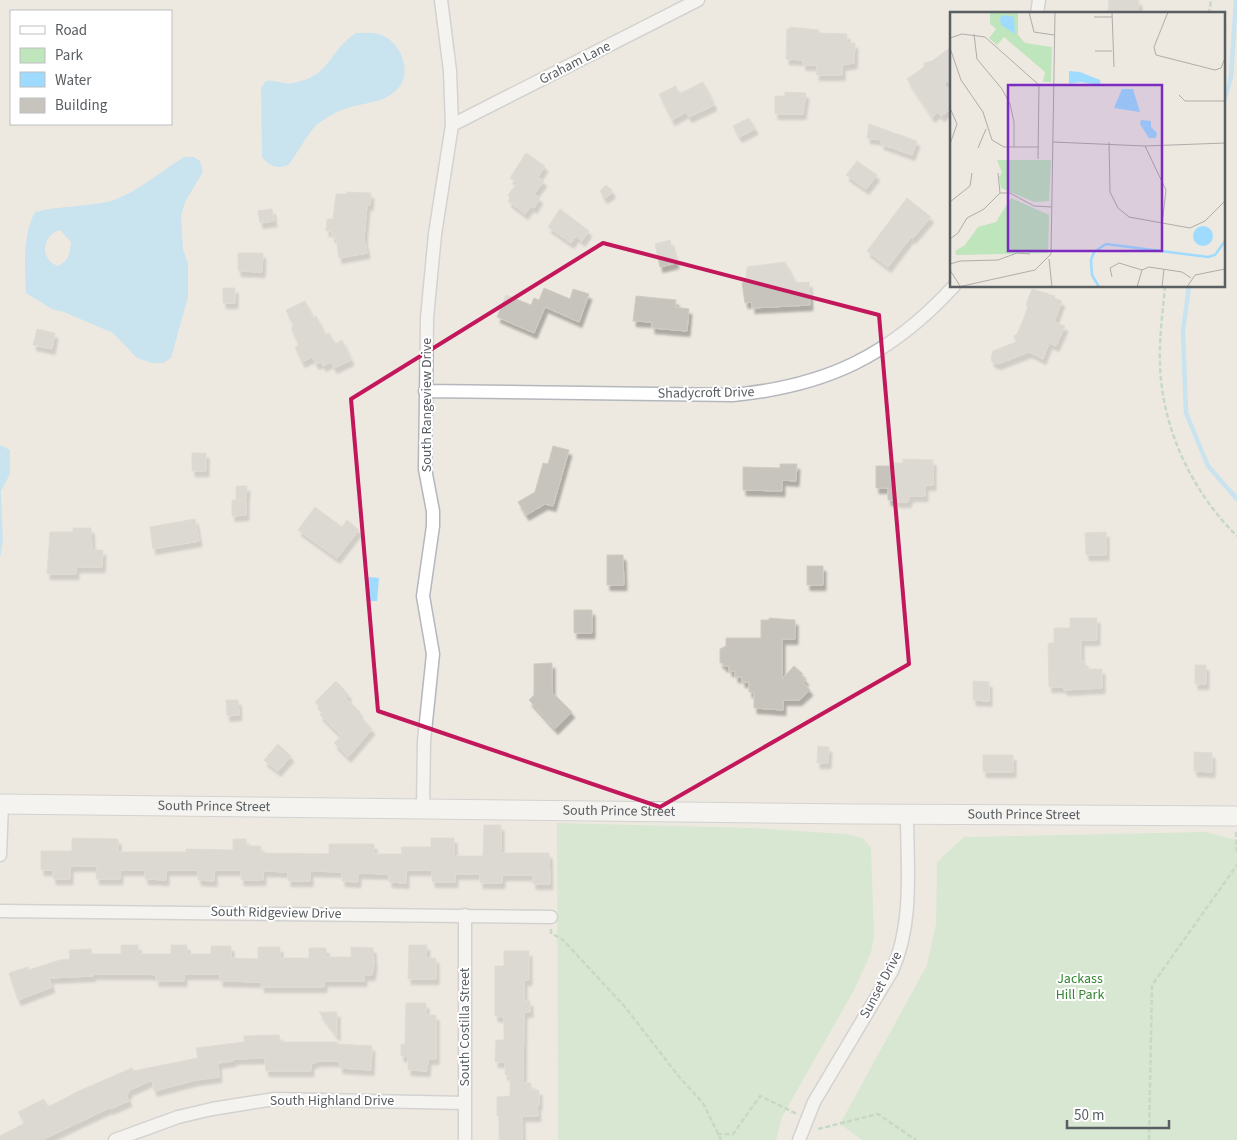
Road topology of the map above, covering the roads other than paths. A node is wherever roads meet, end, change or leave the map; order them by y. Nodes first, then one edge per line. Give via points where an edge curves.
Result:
1 (441, 0) edge
2 (698, 0) edge
3 (452, 125) junction
4 (952, 288) edge
5 (426, 390) junction
6 (1, 804) edge
7 (424, 808) junction
8 (907, 814) junction
9 (1236, 824) edge
10 (0, 855) edge
11 (0, 910) edge
12 (465, 915) junction
13 (551, 917) road end
14 (464, 1103) junction
15 (115, 1140) edge
16 (465, 1140) edge
17 (799, 1140) edge

1 - 3 street, South Rangeview Drive via 450,71
2 - 3 street, Graham Lane
3 - 5 street, South Rangeview Drive via 431,260
4 - 5 street, Shadycroft Drive via 912,328 864,360 800,385 770,391 733,395
5 - 7 street, South Rangeview Drive via 426,469 433,526 422,596 433,654 424,741
6 - 7 street, South Prince Street
6 - 10 street
7 - 8 street, South Prince Street
8 - 9 street, South Prince Street
8 - 17 street, Sunset Drive via 907,902 901,951 806,1119
11 - 12 street, South Ridgeview Drive
12 - 13 street, South Ridgeview Drive
12 - 14 street, South Costilla Street
14 - 15 street, South Highland Drive via 274,1099 178,1117
14 - 16 street, South Costilla Street

